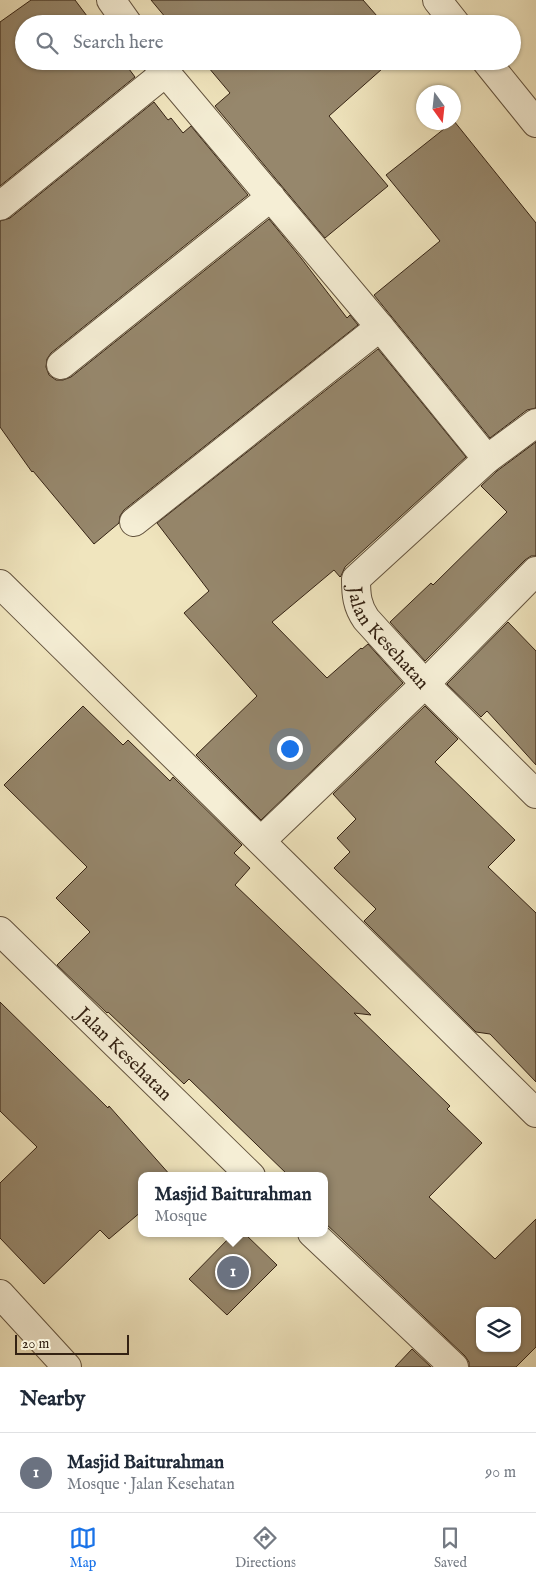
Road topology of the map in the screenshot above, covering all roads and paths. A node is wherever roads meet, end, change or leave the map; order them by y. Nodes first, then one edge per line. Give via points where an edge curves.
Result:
1 (111, 0) edge
2 (437, 0) edge
3 (122, 15) edge
4 (449, 15) edge
5 (157, 70) edge
6 (163, 70) edge
7 (493, 70) edge
8 (536, 123) edge
9 (270, 197) junction
10 (0, 206) edge
11 (380, 327) junction
12 (61, 365) dead end
13 (536, 423) edge
14 (487, 459) junction
15 (134, 522) dead end
16 (536, 571) edge
17 (0, 584) edge
18 (424, 684) junction
19 (536, 794) edge
20 (261, 841) junction
21 (0, 931) edge
22 (536, 1114) edge
23 (247, 1172) edge
24 (316, 1237) edge
25 (0, 1294) edge
26 (67, 1367) edge
27 (454, 1367) edge

1 - 3 street
2 - 4 street
5 - 10 street
6 - 9 street
7 - 8 street
9 - 11 street
9 - 12 street
11 - 14 street
11 - 15 street
13 - 14 street
14 - 18 street, Jalan Kesehatan via 356,579 359,609
16 - 18 street
17 - 20 street
18 - 19 street, Jalan Kesehatan
18 - 20 street
20 - 22 street
21 - 23 street, Jalan Kesehatan
24 - 27 street
25 - 26 street

